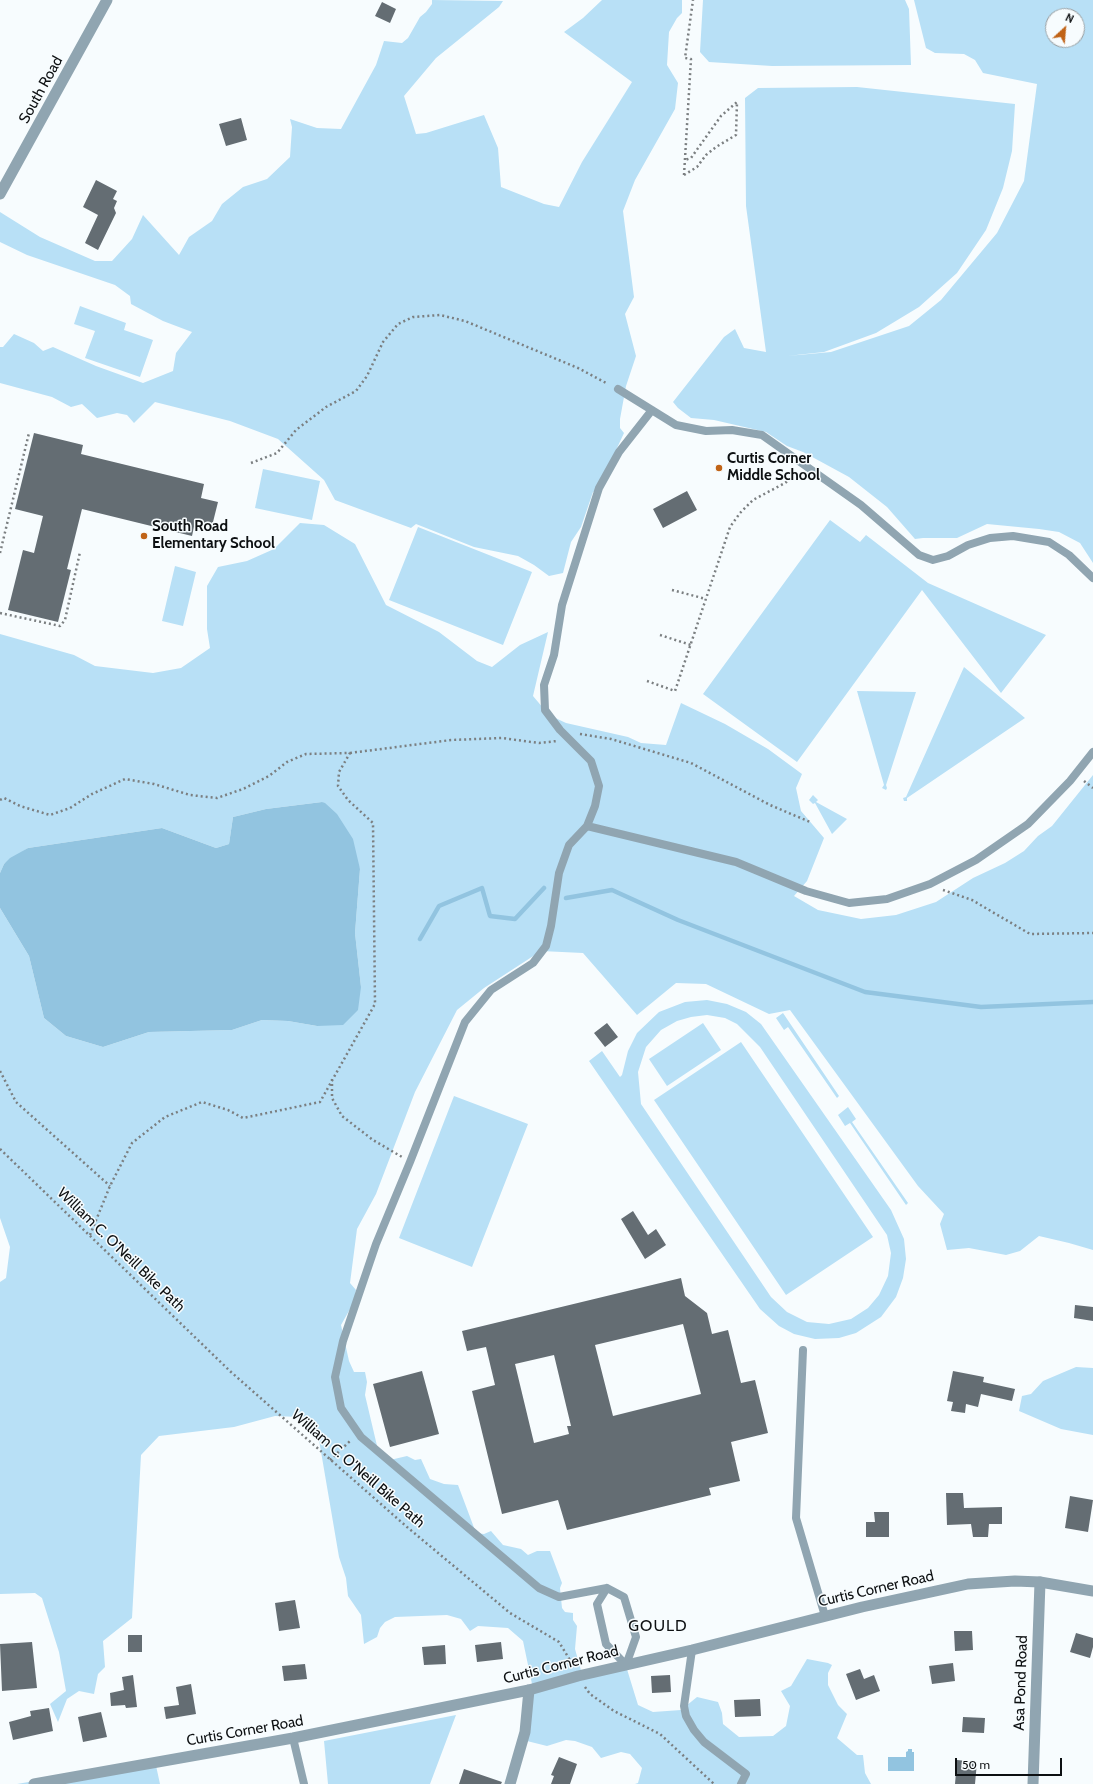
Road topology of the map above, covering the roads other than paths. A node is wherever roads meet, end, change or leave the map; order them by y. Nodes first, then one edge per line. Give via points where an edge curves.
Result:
1 (107, 0) edge
2 (0, 194) edge
3 (618, 389) road end
4 (652, 410) junction
5 (1093, 578) edge
6 (1093, 752) edge
7 (586, 826) junction
8 (802, 1350) dead end
9 (1040, 1582) junction
10 (607, 1588) junction
11 (1093, 1591) edge
12 (825, 1616) junction
13 (692, 1650) junction
14 (626, 1665) junction
15 (529, 1690) junction
16 (293, 1738) junction
17 (34, 1784) edge
18 (304, 1784) edge
19 (510, 1784) edge
20 (741, 1784) edge
21 (1033, 1784) edge

1 - 2 street, South Road
3 - 4 lane
4 - 5 lane via 676,425 706,431 732,430 762,435 861,505 919,555 933,560 990,538 1013,536 1049,542 1069,555
4 - 7 lane via 619,452 599,488 562,605 554,655 544,685 545,710 560,730 571,736 591,761 599,786 595,806
6 - 7 lane via 1070,781 1028,824 976,860 930,884 887,900 848,903 806,891 736,862
7 - 10 lane via 569,845 559,873 552,926 546,946 533,963 491,990 465,1022 376,1244 343,1341 335,1376 341,1408 358,1433 539,1588 560,1597
8 - 12 lane via 796,1518
9 - 11 street, Curtis Corner Road
9 - 12 street, Curtis Corner Road via 968,1584
9 - 21 street, Asa Pond Road
10 - 14 lane via 598,1604 606,1644
10 - 14 lane via 624,1597 636,1637
12 - 13 street, Curtis Corner Road
13 - 14 street, Curtis Corner Road
13 - 20 lane via 684,1706 686,1716 704,1742 746,1774
14 - 15 street, Curtis Corner Road
15 - 16 street, Curtis Corner Road
15 - 19 street via 525,1732
16 - 17 street, Curtis Corner Road
16 - 18 lane

